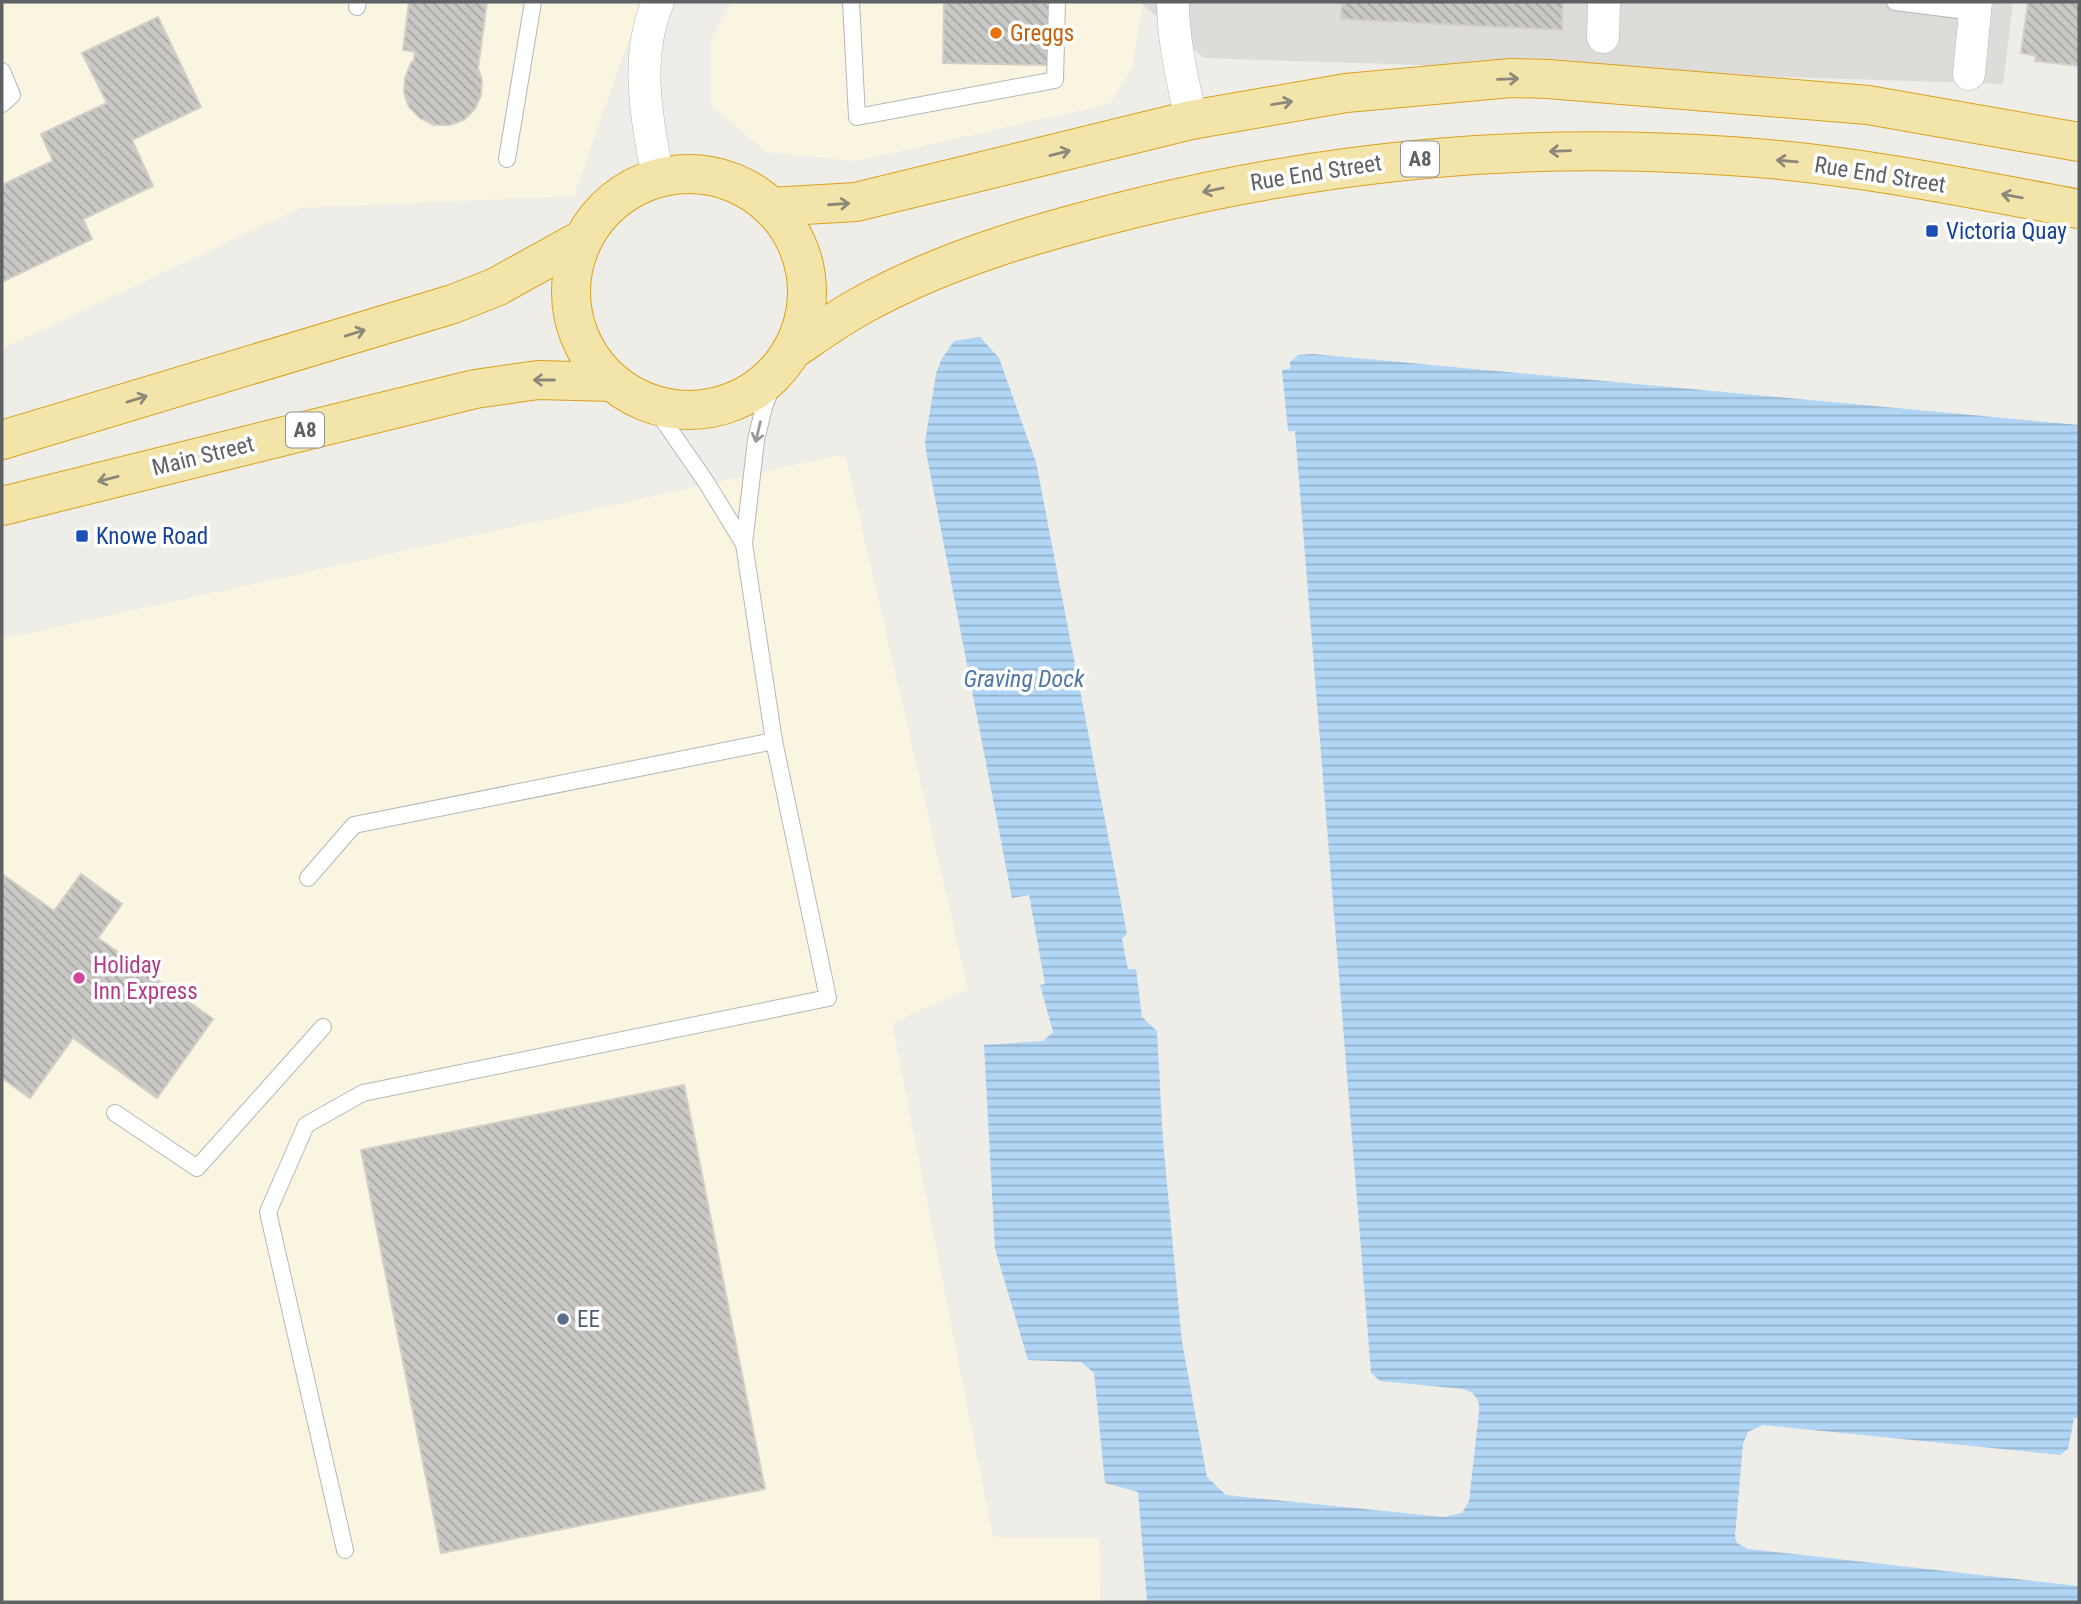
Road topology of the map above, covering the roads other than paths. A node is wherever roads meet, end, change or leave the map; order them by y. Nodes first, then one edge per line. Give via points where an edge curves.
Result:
1 (533, 2) edge
2 (658, 2) edge
3 (851, 2) edge
4 (1057, 2) edge
5 (1173, 2) edge
6 (1604, 2) edge
7 (1895, 2) edge
8 (1975, 7) edge
9 (1602, 37) dead end
10 (2, 71) edge
11 (1969, 74) dead end
12 (2, 104) edge
13 (1191, 120) junction
14 (2079, 142) edge
15 (507, 159) dead end
16 (658, 179) junction
17 (771, 207) junction
18 (2079, 209) edge
19 (583, 239) junction
20 (785, 359) junction
21 (612, 382) junction
22 (652, 404) junction
23 (2, 440) edge
24 (2, 506) edge
25 (744, 544) junction
26 (774, 741) junction
27 (308, 878) dead end
28 (323, 1027) dead end
29 (115, 1113) dead end
30 (345, 1550) dead end

1 - 15 lane
2 - 16 street via 644,74
3 - 4 lane via 857,117 1055,80
5 - 13 street via 1175,42
6 - 9 street
7 - 8 lane
8 - 11 street
10 - 12 lane via 12,95
13 -> 14 highway via 1346,93 1536,79 1868,105
17 -> 13 highway via 856,202
16 - 17 highway, A8 via 691,173 713,176 753,192
16 - 19 highway, A8 via 610,204
17 - 20 highway, A8 via 796,242 807,285 800,330
18 -> 20 highway, Rue End Street / A8 via 1874,172 1732,156 1590,150 1446,156 1327,169 1183,197 996,248 902,285 844,315
19 - 21 highway, A8 via 571,281 575,325 596,365
23 -> 19 highway, A8 via 453,304 496,287
20 - 22 highway, A8 via 761,386 720,406 674,410
20 -> 25 lane via 764,407 756,440
21 - 22 highway, A8
21 -> 24 highway, Main Street / A8 via 538,380 475,389
22 - 25 lane
25 - 26 lane
26 - 27 lane via 354,825
26 - 30 lane via 828,998 363,1093 306,1125 268,1212
28 - 29 lane via 197,1168

